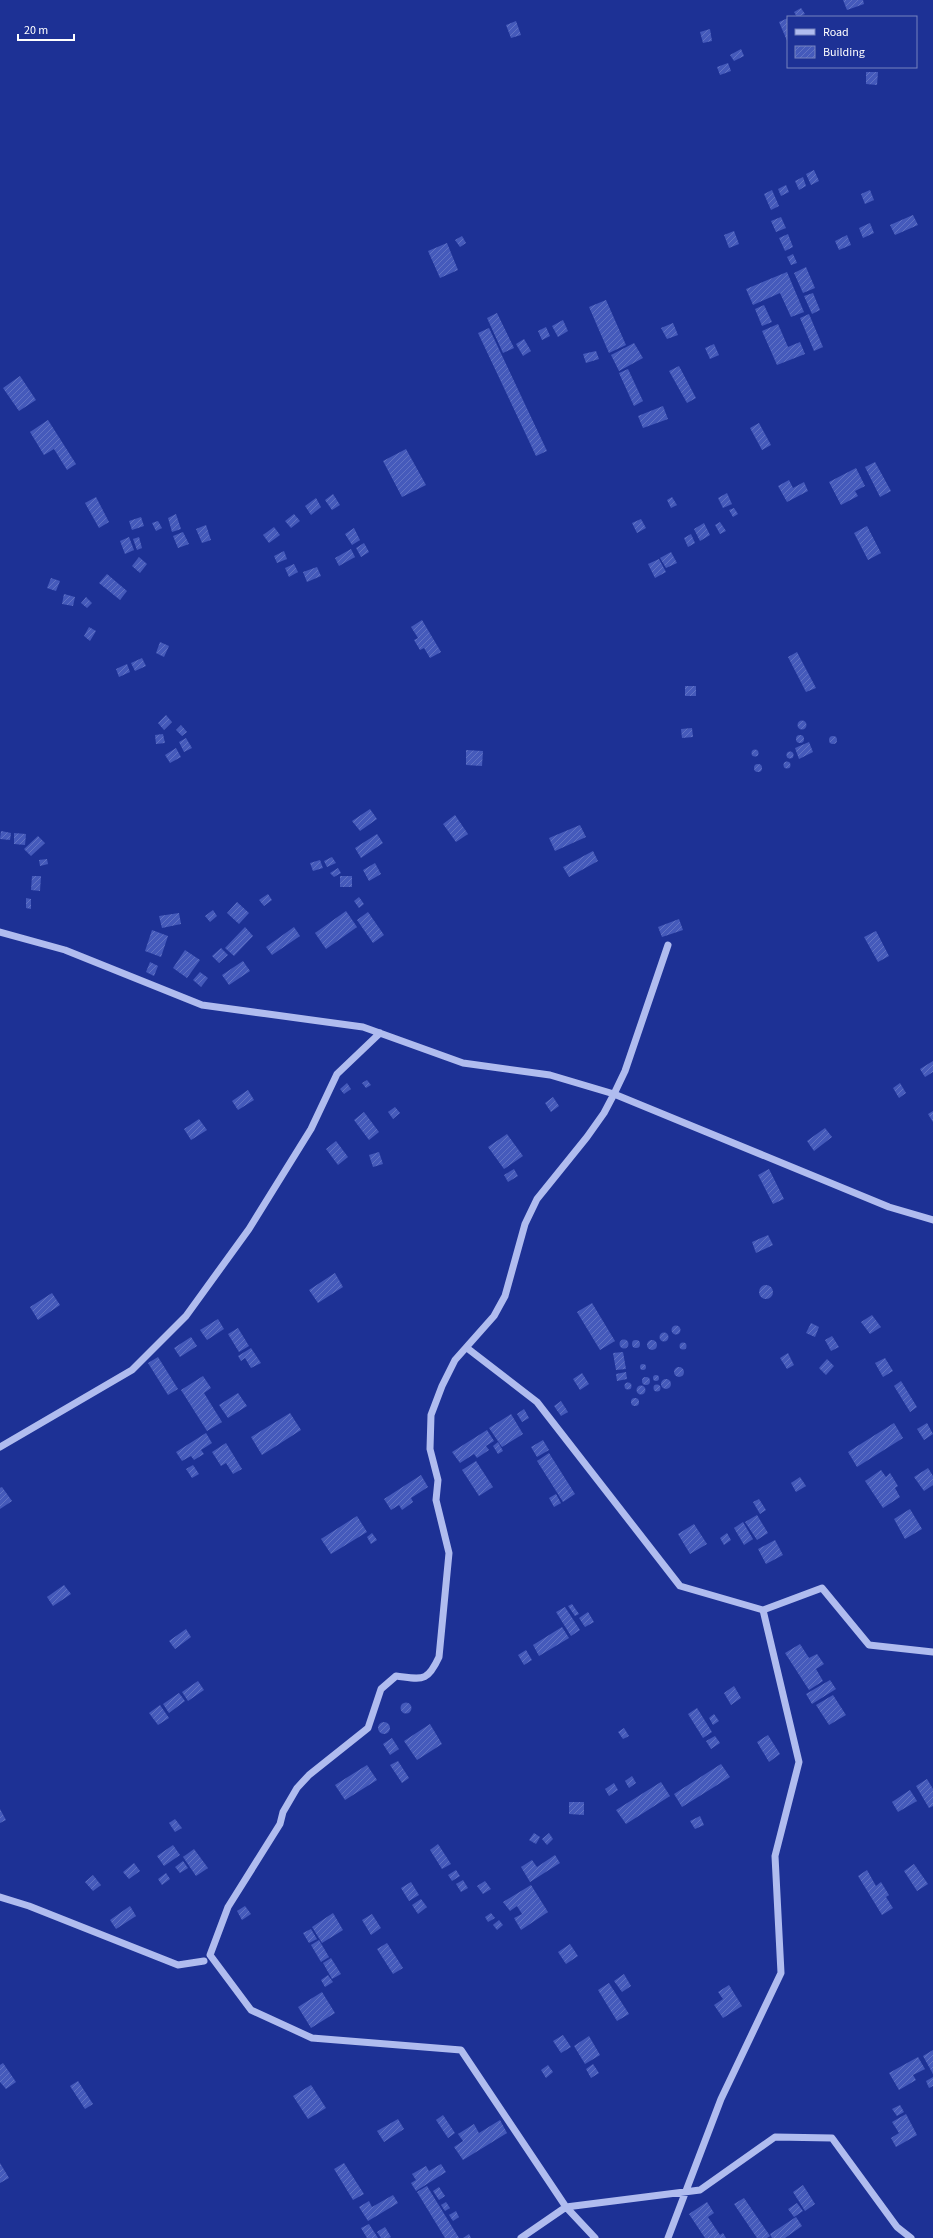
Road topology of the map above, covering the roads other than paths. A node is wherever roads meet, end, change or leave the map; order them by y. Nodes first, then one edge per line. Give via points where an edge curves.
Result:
1 (0, 932) edge
2 (668, 945) dead end
3 (380, 1033) junction
4 (614, 1094) junction
5 (933, 1220) edge
6 (467, 1348) junction
7 (0, 1446) edge
8 (763, 1610) junction
9 (933, 1652) edge
10 (0, 1897) edge
11 (204, 1961) dead end
12 (684, 2192) junction
13 (566, 2207) junction
14 (521, 2238) edge
15 (595, 2238) edge
16 (668, 2238) edge
17 (911, 2238) edge

1 - 3 street via 65,950 202,1006 363,1027
2 - 4 street via 626,1071
3 - 4 street via 463,1063 550,1075
3 - 7 street via 337,1074 311,1129 249,1228 186,1316 132,1370
4 - 5 street via 888,1207
4 - 6 street via 587,1137 537,1199 525,1224 505,1296 494,1316
6 - 8 street via 537,1402 680,1586
6 - 13 street via 455,1360 431,1415 430,1449 438,1480 436,1500 448,1553 439,1657 432,1673 421,1678 396,1676 381,1689 368,1728 309,1775 297,1788 280,1824 228,1907 210,1955 251,2010 312,2038 461,2050
8 - 9 street via 822,1588 869,1645
8 - 12 street via 799,1762 775,1856 781,1973 721,2099
10 - 11 street via 178,1965
12 - 13 street
12 - 16 street
12 - 17 street via 700,2190 775,2137 832,2138 897,2227
13 - 14 street
13 - 15 street

